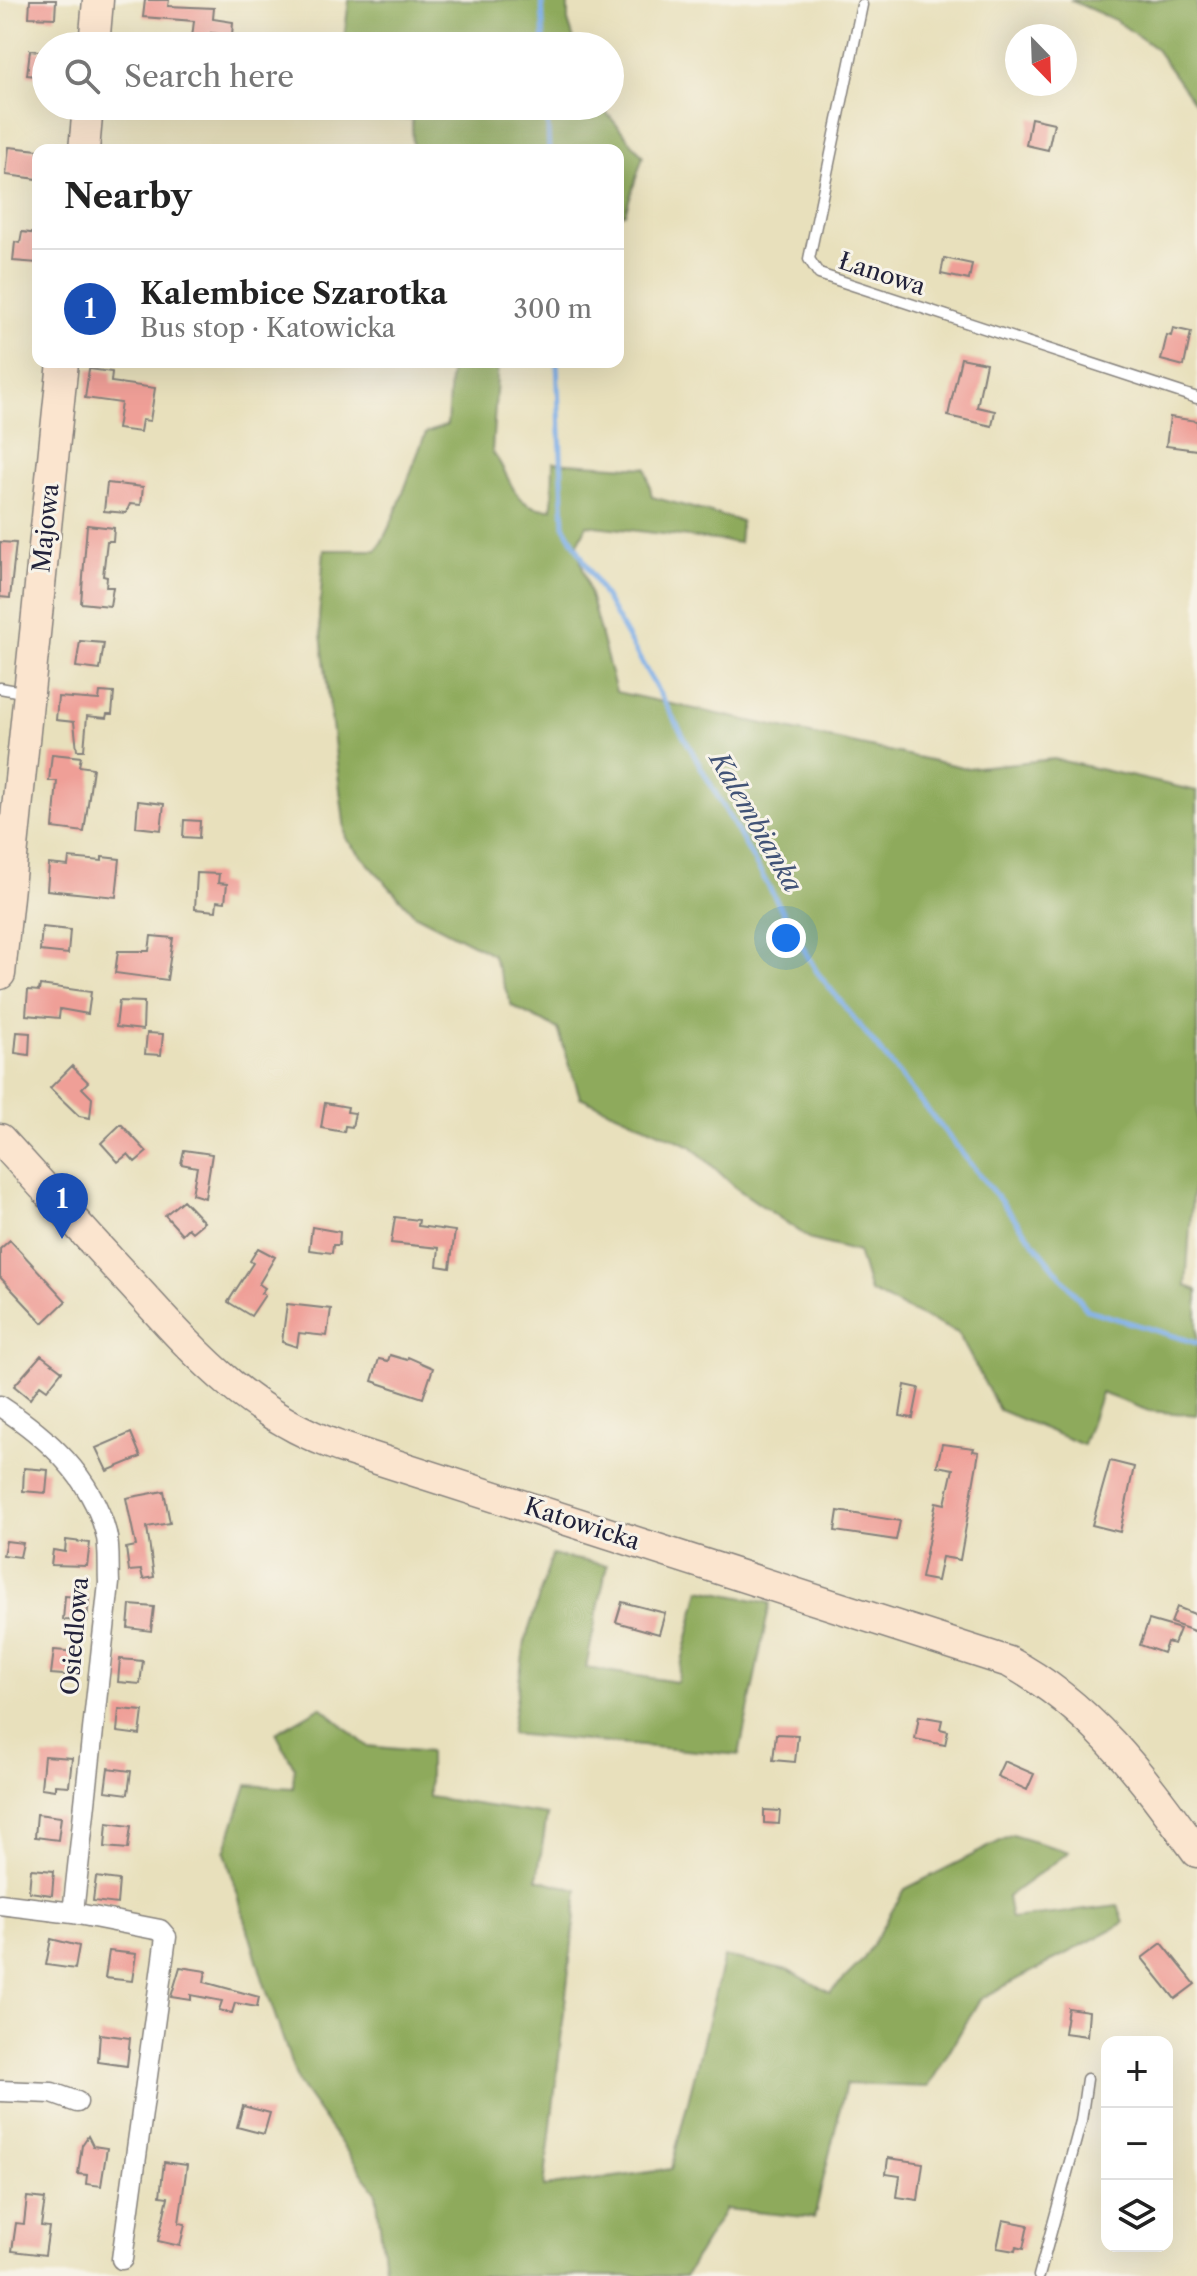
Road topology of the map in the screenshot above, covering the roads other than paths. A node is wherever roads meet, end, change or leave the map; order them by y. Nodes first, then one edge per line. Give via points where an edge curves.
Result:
1 (98, 0) edge
2 (862, 5) dead end
3 (95, 32) edge
4 (87, 120) edge
5 (85, 144) edge
6 (62, 368) edge
7 (1197, 398) edge
8 (14, 691) edge
9 (0, 974) edge
10 (0, 1139) edge
11 (0, 1406) edge
12 (1197, 1852) edge
13 (0, 1904) edge
14 (73, 1913) junction
15 (1087, 2079) dead end
16 (0, 2091) edge
17 (77, 2102) dead end
18 (122, 2259) dead end
19 (1039, 2276) edge

1 - 3 main road
2 - 7 lane, Łanowa via 811,267
4 - 5 main road
6 - 8 main road, Majowa
8 - 9 main road, Majowa
10 - 12 main road, Katowicka via 192,1349 270,1416 340,1447 1009,1662 1084,1713
11 - 14 street, Osiedlowa via 34,1429 71,1465 106,1534 109,1583
13 - 14 street
14 - 18 street via 160,1930 166,1937
15 - 19 lane via 1081,2121
16 - 17 street via 52,2093

